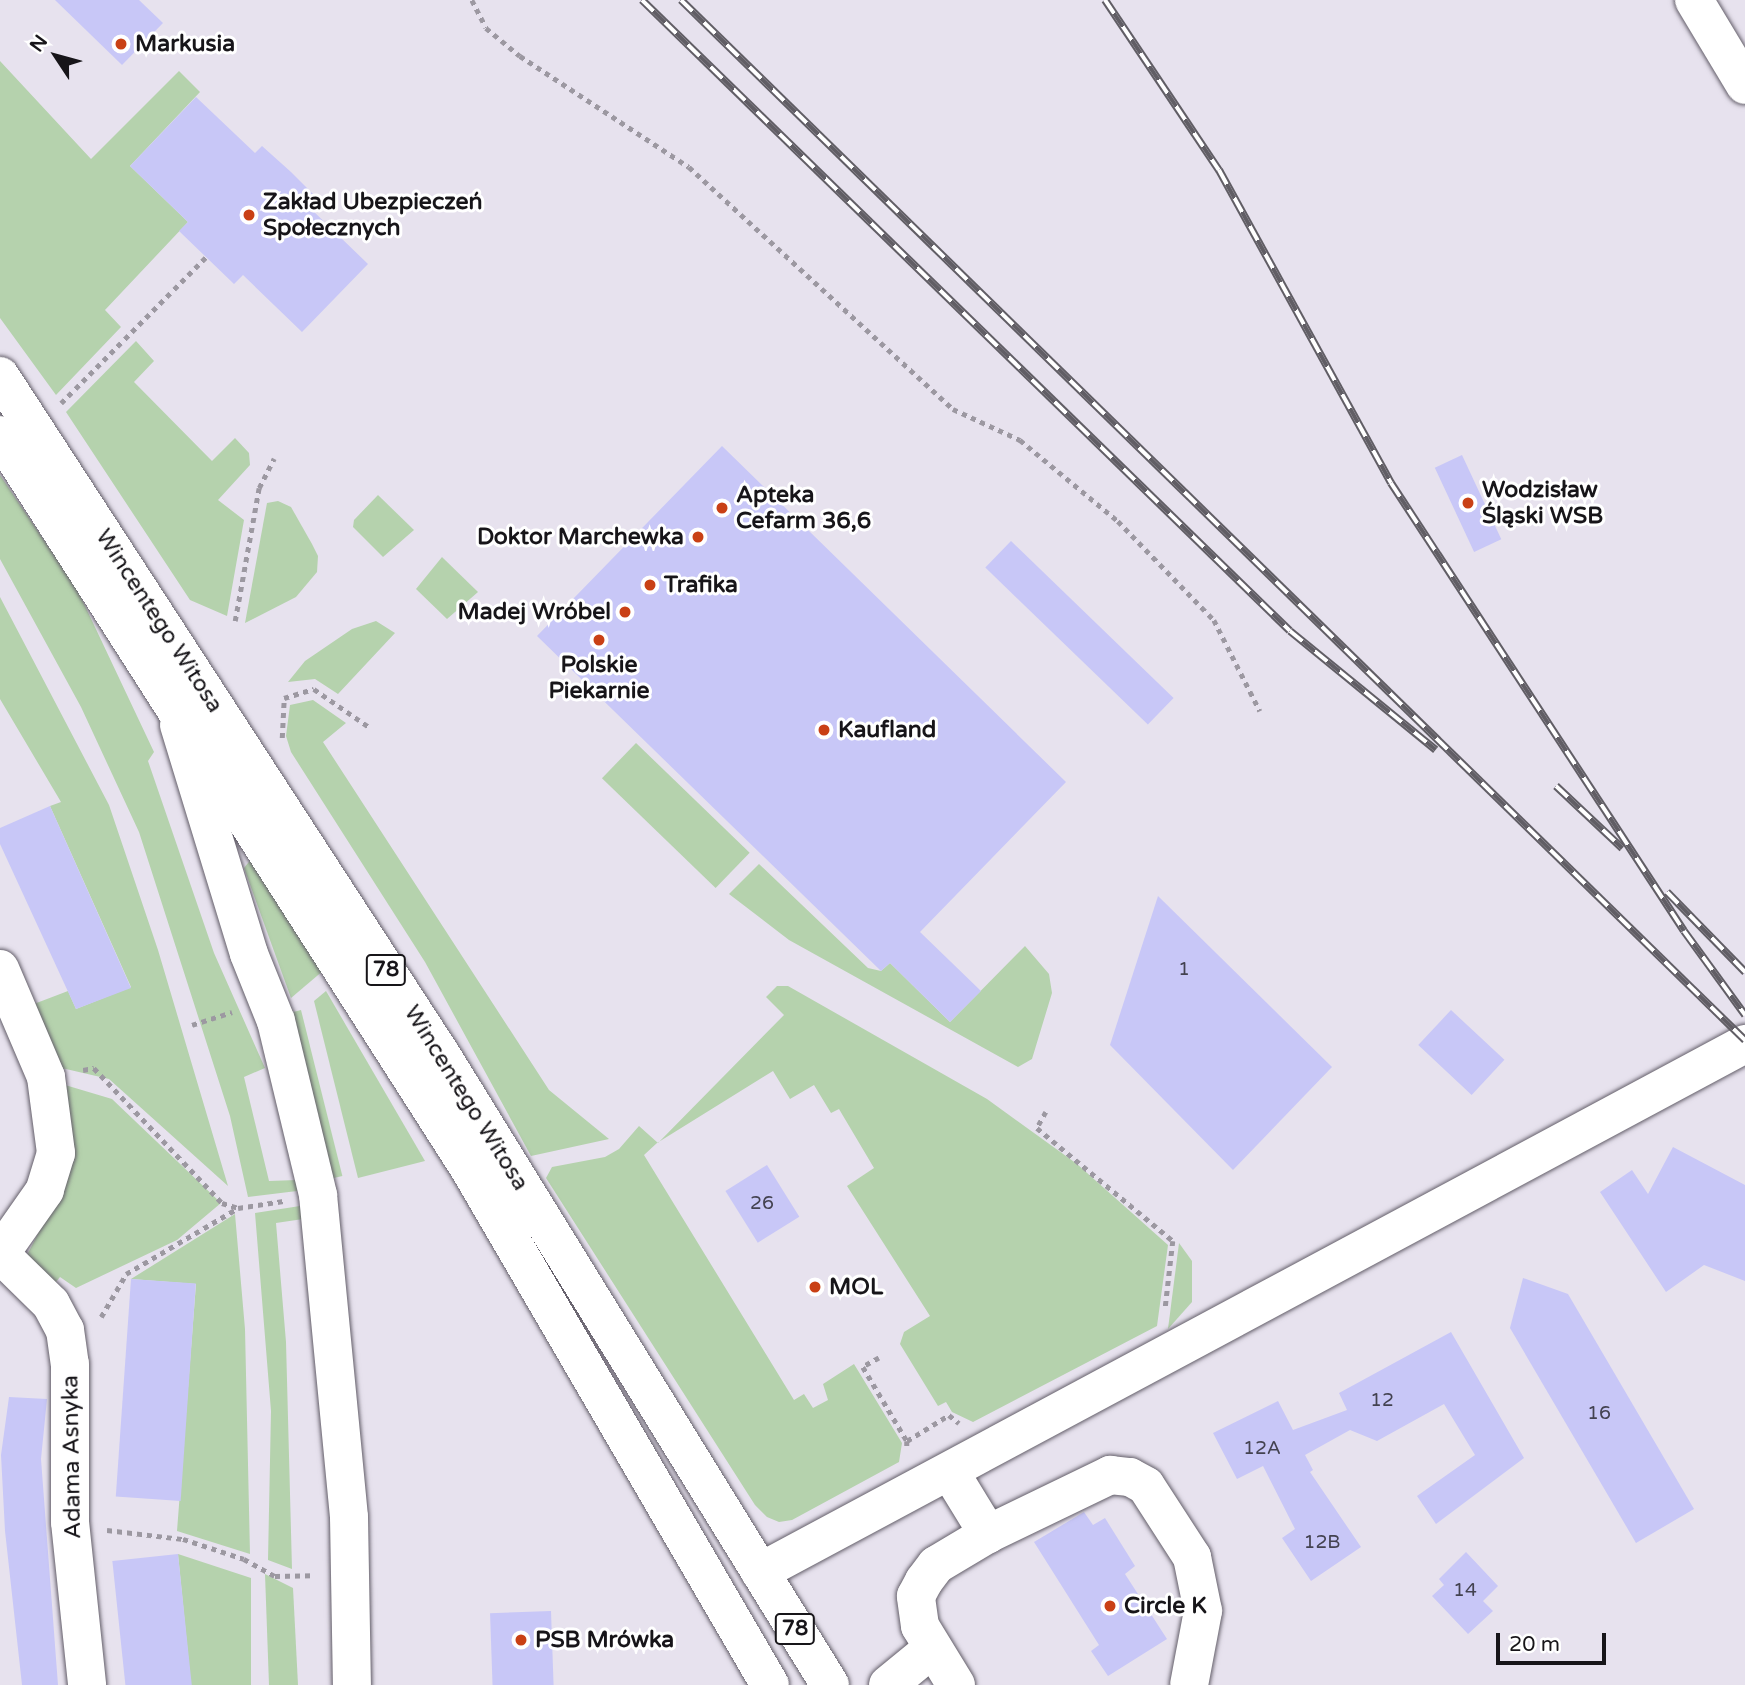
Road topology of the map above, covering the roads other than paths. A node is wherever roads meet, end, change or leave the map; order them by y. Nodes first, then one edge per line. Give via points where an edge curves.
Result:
1 (1694, 0) edge
2 (1745, 85) edge
3 (0, 376) edge
4 (0, 435) edge
5 (172, 703) junction
6 (0, 969) edge
7 (1745, 1044) edge
8 (0, 1254) edge
9 (950, 1472) junction
10 (988, 1534) junction
11 (760, 1572) junction
12 (933, 1648) junction
13 (88, 1685) edge
14 (352, 1685) edge
15 (770, 1685) edge
16 (830, 1685) edge
17 (888, 1685) edge
18 (956, 1685) edge
19 (1189, 1685) edge

1 - 2 main road
3 - 11 main road, Wincentego Witosa / 78 via 435,1045
4 - 5 main road, Wincentego Witosa / 78
5 - 14 main road via 249,954 276,1021 318,1195 350,1573
5 - 15 main road, Wincentego Witosa / 78 via 469,1168
6 - 8 main road via 46,1077 56,1153 45,1190
7 - 9 main road
8 - 13 main road, Adama Asnyka via 51,1304 65,1330 70,1364 70,1522
9 - 10 main road
9 - 11 main road
10 - 12 main road via 936,1565 924,1581 916,1610
10 - 19 main road via 1110,1475 1130,1476 1146,1486 1192,1557 1203,1611
11 - 16 main road, Wincentego Witosa / 78
12 - 17 main road
12 - 18 main road

